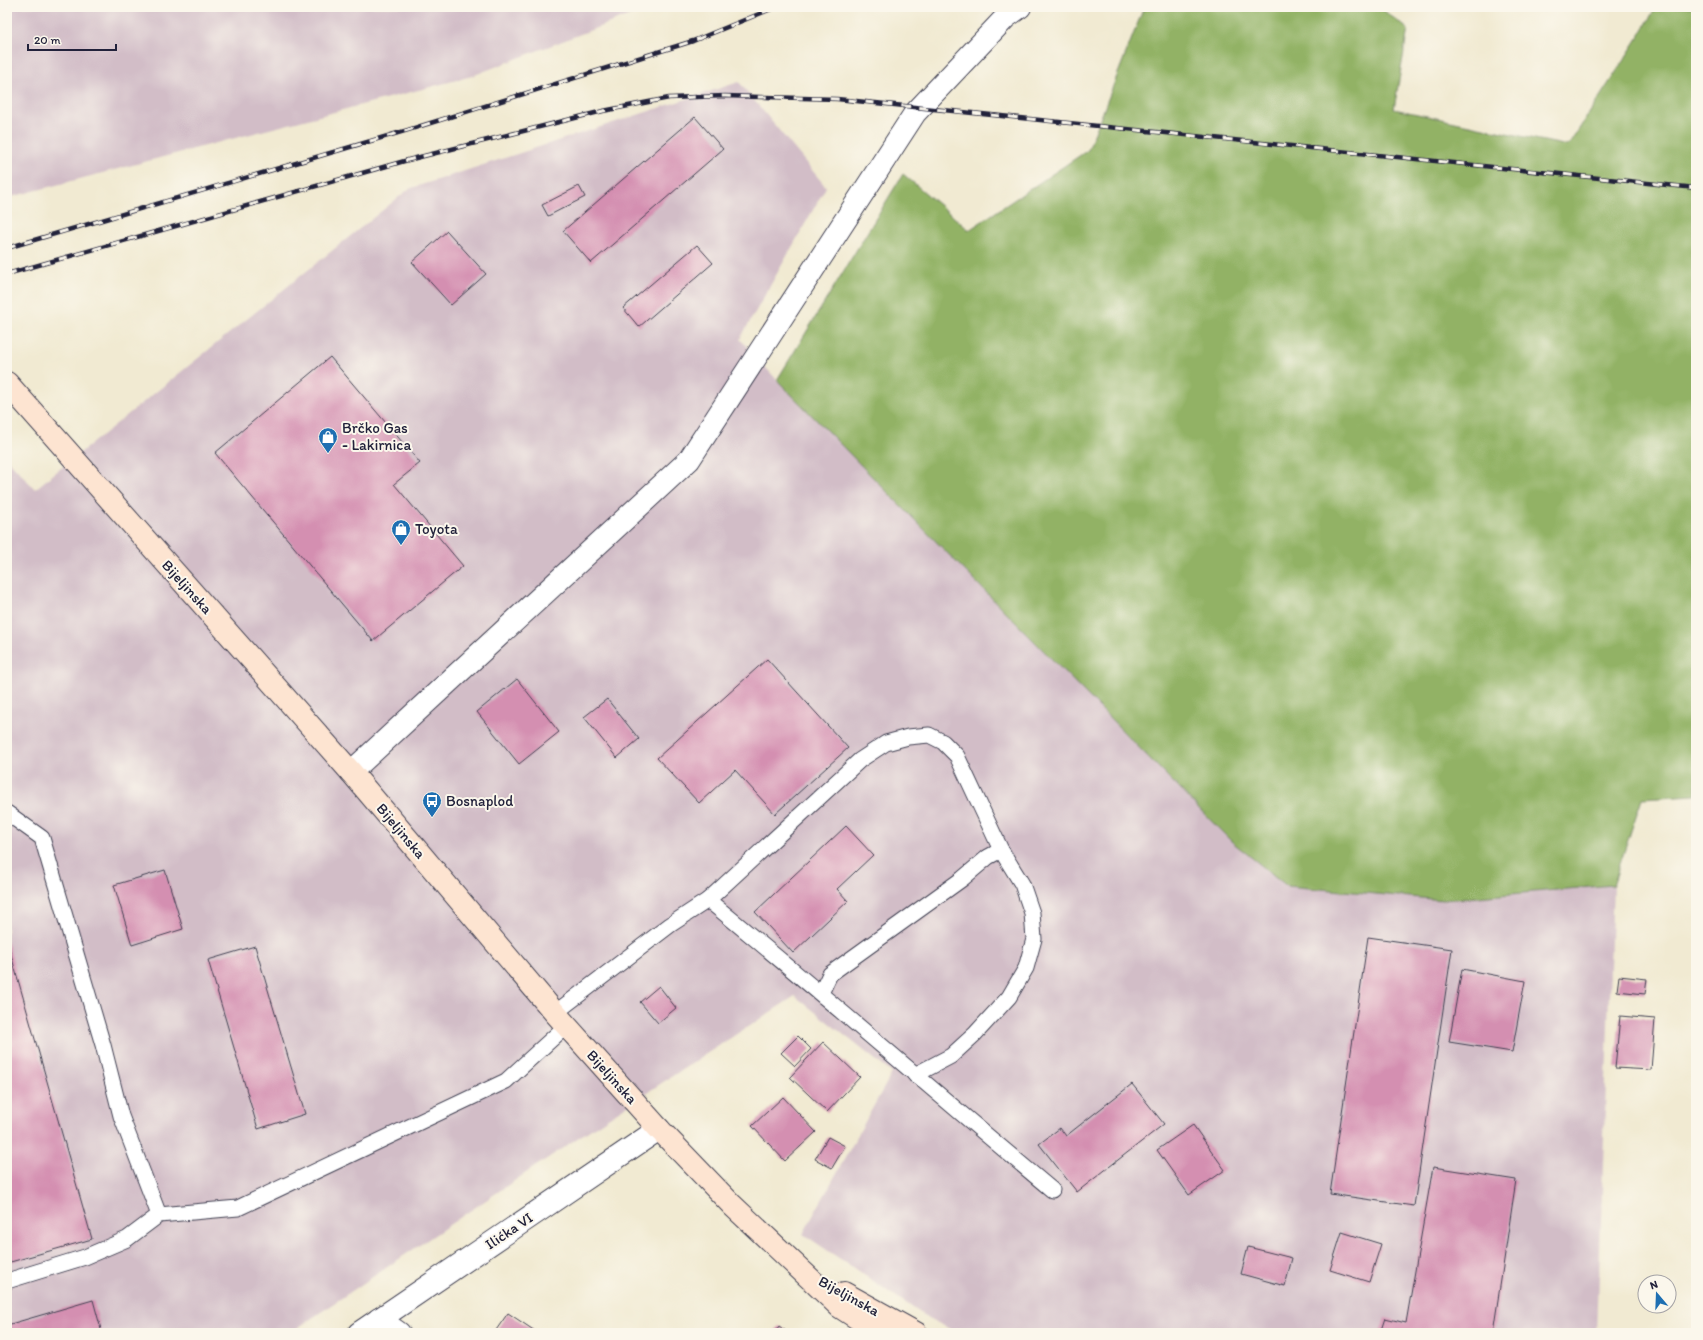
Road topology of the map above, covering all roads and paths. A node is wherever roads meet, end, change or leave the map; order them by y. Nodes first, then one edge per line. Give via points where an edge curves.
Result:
1 (1020, 7) edge
2 (7, 383) edge
3 (351, 772) junction
4 (7, 813) edge
5 (1001, 850) junction
6 (708, 900) junction
7 (821, 993) junction
8 (560, 1020) junction
9 (915, 1075) junction
10 (659, 1129) junction
11 (1052, 1190) dead end
12 (159, 1215) junction
13 (802, 1271) junction
14 (7, 1281) edge
15 (379, 1319) junction
16 (359, 1333) edge
17 (399, 1333) edge
18 (880, 1333) edge
19 (916, 1333) edge

1 - 3 street via 1006,17 915,113 689,460
2 - 3 main road, Bijeljinska
3 - 8 main road, Bijeljinska
4 - 12 lane via 42,838 103,1045 121,1116
5 - 6 lane via 958,756 943,742 929,735 908,737 886,743 860,760
5 - 7 lane via 830,974
5 - 9 lane via 1022,884 1032,913 1034,939 1026,968 1009,997 975,1034 951,1056
6 - 7 lane
6 - 8 lane via 670,925
7 - 9 lane
8 - 10 main road, Bijeljinska
8 - 12 lane via 506,1081 238,1208
9 - 11 lane
10 - 13 main road, Bijeljinska via 732,1205
10 - 15 street, Ilićka VI
12 - 14 lane via 127,1238 92,1254
13 - 18 main road, Bijeljinska via 840,1307
13 - 19 main road, Bijeljinska
15 - 16 street, Ilićka VI
15 - 17 street

